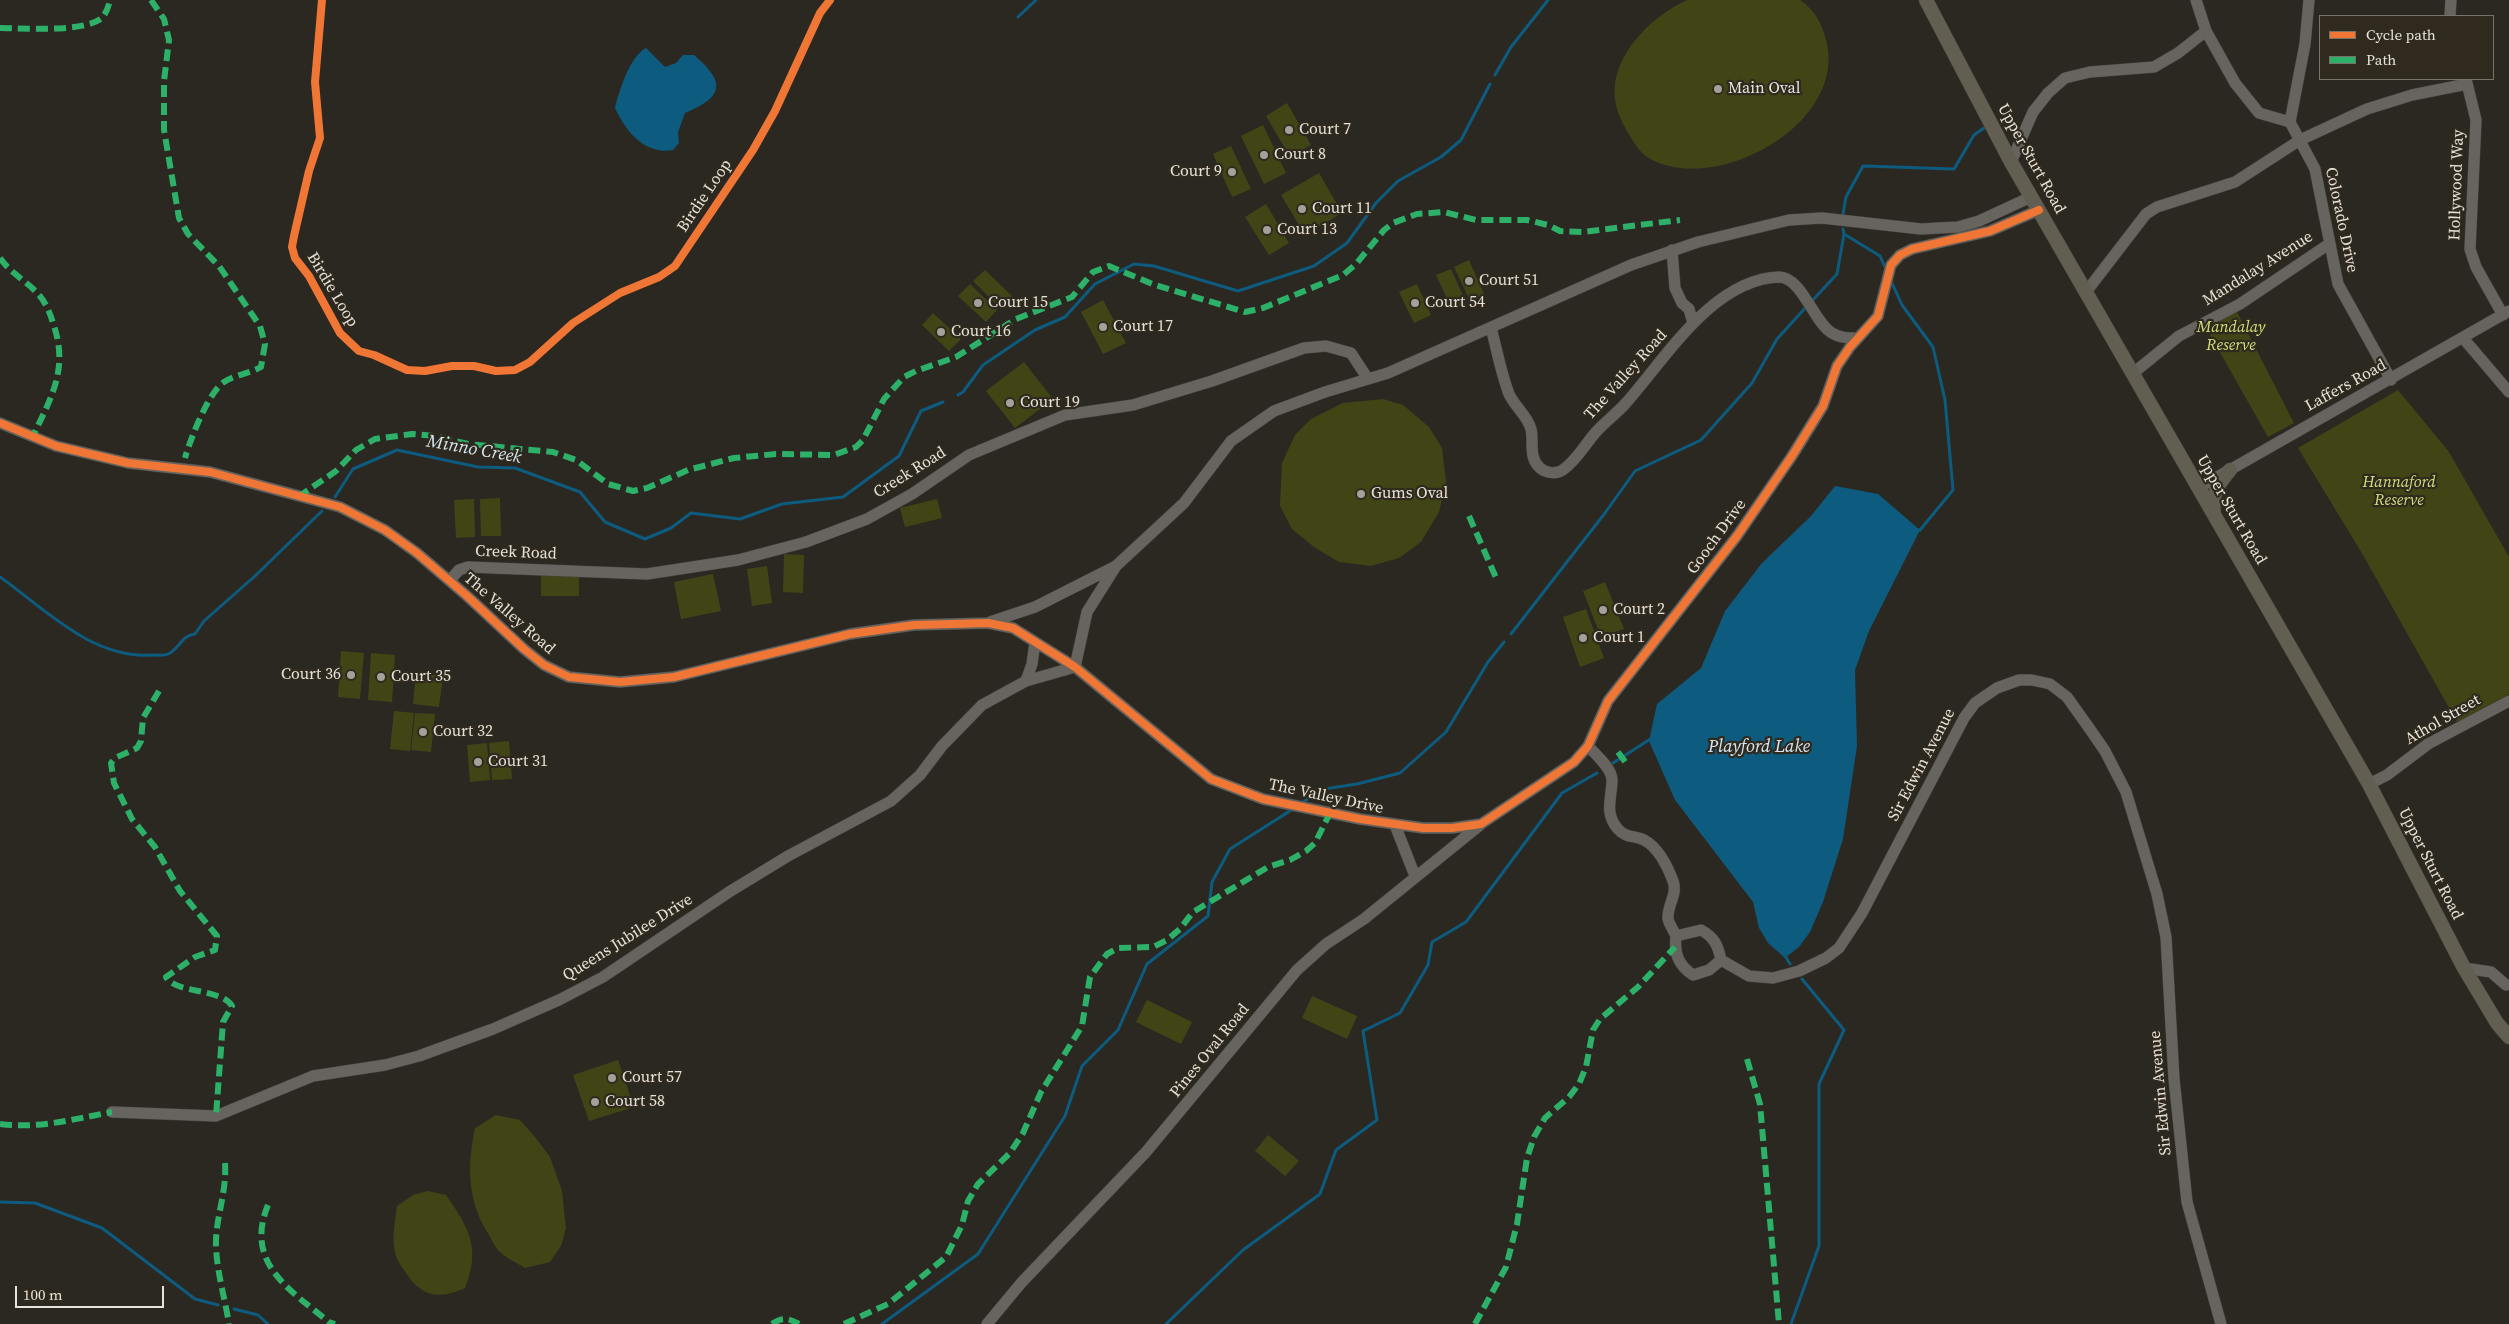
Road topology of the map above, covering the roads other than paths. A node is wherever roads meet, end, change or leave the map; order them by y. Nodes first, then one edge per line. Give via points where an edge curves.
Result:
1 (2196, 0) edge
2 (2309, 0) edge
3 (2451, 0) edge
4 (1930, 2) edge
5 (2450, 15) edge
6 (2206, 31) junction
7 (2466, 81) edge
8 (2290, 122) junction
9 (2300, 140) junction
10 (2011, 162) junction
11 (2031, 197) junction
12 (2039, 210) junction
13 (2329, 244) junction
14 (1672, 250) junction
15 (2086, 292) junction
16 (2506, 313) edge
17 (1693, 323) junction
18 (1490, 328) junction
19 (1858, 338) junction
20 (2463, 338) junction
21 (2132, 374) junction
22 (1368, 379) junction
23 (2391, 380) junction
24 (2509, 392) edge
25 (0, 423) edge
26 (2230, 470) junction
27 (2198, 488) junction
28 (2215, 517) junction
29 (1116, 566) junction
30 (450, 580) junction
31 (988, 623) junction
32 (1035, 642) junction
33 (1075, 667) junction
34 (1026, 681) junction
35 (2509, 701) edge
36 (1588, 746) junction
37 (2369, 784) junction
38 (1481, 824) junction
39 (1394, 825) junction
40 (1415, 876) junction
41 (1676, 936) junction
42 (1721, 960) junction
43 (2464, 968) junction
44 (2508, 987) edge
45 (2509, 1037) edge
46 (112, 1112) dead end
47 (987, 1324) edge
48 (2221, 1324) edge

1 - 6 street
2 - 8 street via 2306,44
3 - 5 street
4 - 10 main road, Upper Sturt Road
6 - 8 street via 2235,83 2259,113
6 - 10 street via 2154,67 2090,72 2064,78 2033,112
7 - 9 street via 2368,109
7 - 16 street, Hollywood Way via 2476,120 2470,249 2476,267
8 - 9 street, Colorado Drive
9 - 13 street, Colorado Drive via 2315,169
9 - 15 street via 2235,182 2157,207 2146,214
10 - 11 main road, Upper Sturt Road
11 - 12 main road, Upper Sturt Road
11 - 14 street, The Valley Road via 1980,221 1958,227 1921,229 1822,218 1789,220
12 - 15 main road, Upper Sturt Road
12 - 19 street, Gooch Drive via 1990,232 1926,244 1900,255 1891,265 1878,316
13 - 21 street, Mandalay Avenue via 2240,304 2179,336
13 - 23 street, Colorado Drive via 2338,284
14 - 17 street via 1675,288 1689,309
14 - 18 street, The Valley Road
15 - 21 main road, Upper Sturt Road
16 - 20 street, Laffers Road
17 - 18 street, The Valley Road via 1565,469 1554,473 1541,469 1534,460 1529,422 1509,393
17 - 19 street, The Valley Road via 1724,296 1745,285 1780,277 1792,282 1831,333
18 - 22 street, The Valley Road
19 - 36 street, Gooch Drive via 1837,366 1823,406 1792,456 1737,536 1608,701
20 - 23 street, Laffers Road
20 - 24 street
21 - 27 main road, Upper Sturt Road
22 - 29 street, The Valley Road via 1274,411 1231,440 1184,503
22 - 30 street, Creek Road via 1351,353 1326,346 1304,348 1133,405 1065,416 969,455 912,494 867,519 806,542 738,560 647,574 468,567 459,570
23 - 26 street, Laffers Road
25 - 30 street, The Valley Road via 56,446 128,463 210,472 340,507 385,530
26 - 27 street, Laffers Road
26 - 28 main road via 2216,487 2212,502
27 - 28 main road, Upper Sturt Road
28 - 37 main road, Upper Sturt Road
29 - 31 street, The Valley Road via 1035,607
29 - 33 street, The Valley Road via 1087,612
30 - 31 street, The Valley Road via 544,665 569,677 593,680 620,682 674,677 850,634 914,625
31 - 32 street, The Valley Road via 1013,628
32 - 33 street, The Valley Road
32 - 34 street
33 - 34 street, Queens Jubilee Drive
33 - 39 street, The Valley Drive via 1211,779 1263,799
34 - 46 street, Queens Jubilee Drive via 982,705 942,746 920,775 891,801 788,856 603,977 559,1000 419,1056 385,1066 313,1076 216,1116
35 - 37 street, Athol Street via 2428,744 2387,775
36 - 38 street, The Valley Drive via 1574,762
36 - 41 street via 1610,773 1608,802 1617,828 1629,838 1644,840 1664,861 1674,882 1668,920
37 - 43 main road, Upper Sturt Road
38 - 39 street, The Valley Drive via 1452,828
38 - 40 street, Pines Oval Road
39 - 40 street
40 - 47 street, Pines Oval Road via 1297,970 1146,1152 1022,1282
41 - 42 street via 1701,930 1712,935
41 - 42 street via 1677,958 1682,968 1693,975 1709,970
42 - 48 street, Sir Edwin Avenue via 1749,976 1773,978 1799,971 1840,948 1862,913 1943,756 1976,703 1997,688 2019,680 2050,684 2067,697 2109,759 2126,792 2157,894 2166,937 2174,1079 2188,1202
43 - 44 street via 2491,972
43 - 45 main road, Upper Sturt Road

